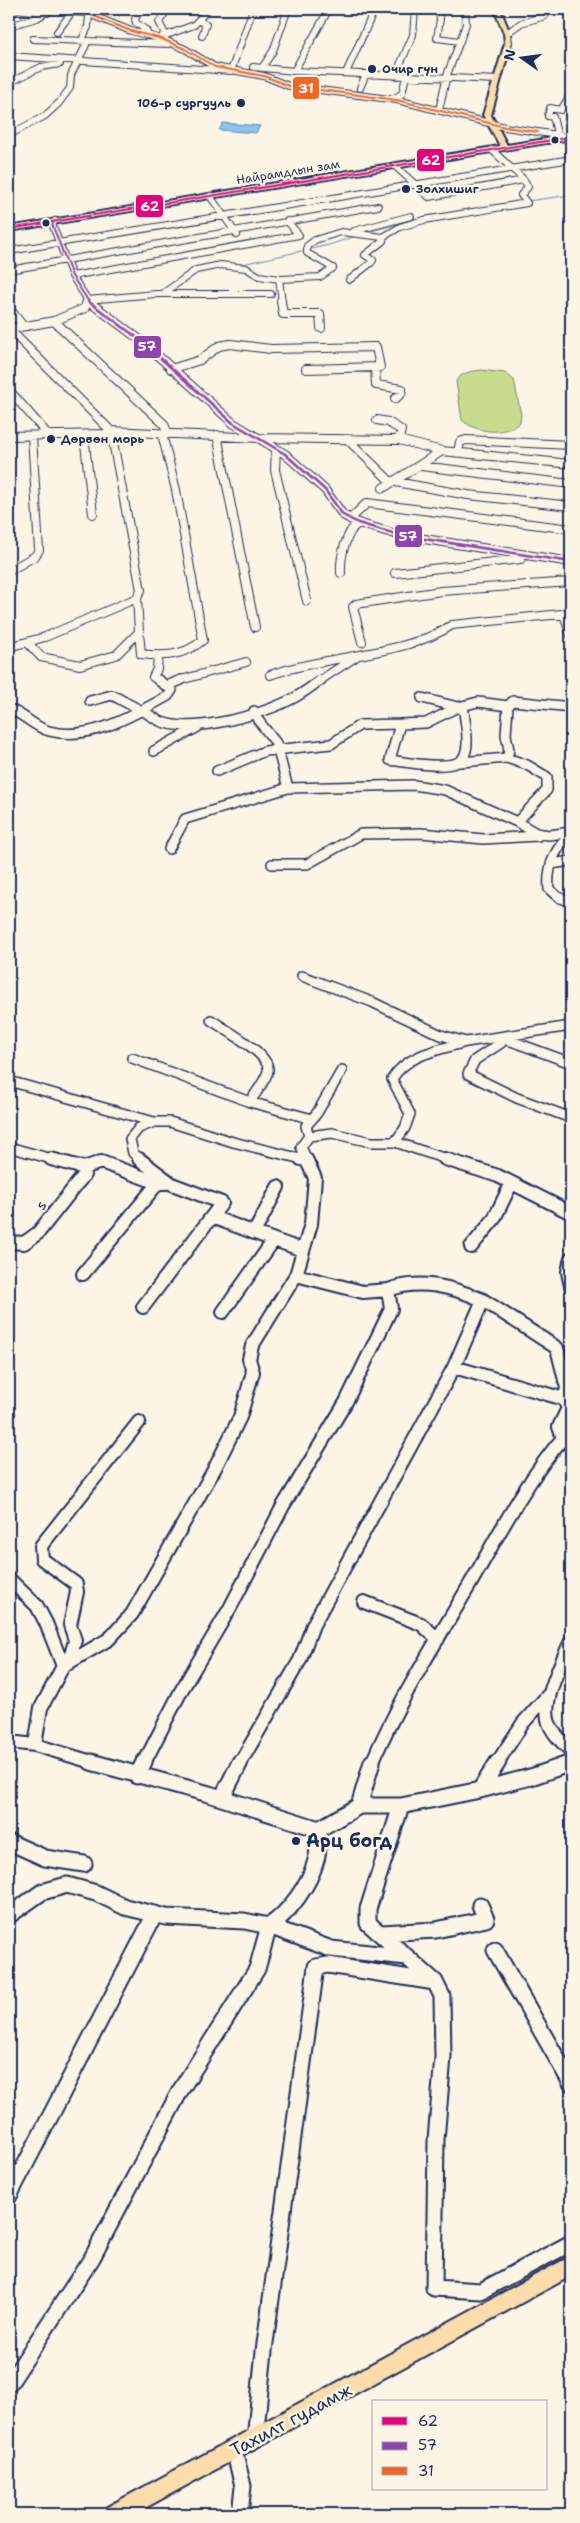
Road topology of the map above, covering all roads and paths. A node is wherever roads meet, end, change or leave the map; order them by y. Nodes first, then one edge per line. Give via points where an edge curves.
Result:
1 (16, 9) edge
2 (141, 9) edge
3 (168, 9) edge
4 (208, 9) edge
5 (253, 9) edge
6 (288, 9) edge
7 (329, 9) edge
8 (415, 9) edge
9 (438, 9) edge
10 (465, 9) edge
11 (497, 9) edge
12 (544, 9) edge
13 (49, 11) edge
14 (89, 12) edge
15 (372, 15) dead end
16 (199, 21) junction
17 (9, 26) edge
18 (57, 32) dead end
19 (507, 33) junction
20 (148, 35) junction
21 (202, 36) dead end
22 (163, 38) junction
23 (33, 39) dead end
24 (82, 40) junction
25 (460, 40) junction
26 (170, 44) junction
27 (9, 56) edge
28 (79, 61) junction
29 (9, 64) edge
30 (234, 64) junction
31 (41, 67) junction
32 (262, 68) junction
33 (231, 71) junction
34 (294, 71) junction
35 (327, 72) junction
36 (346, 73) junction
37 (366, 74) junction
38 (395, 76) junction
39 (406, 76) junction
40 (447, 78) junction
41 (497, 80) junction
42 (9, 83) edge
43 (324, 83) dead end
44 (360, 88) dead end
45 (392, 99) junction
46 (567, 100) dead end
47 (439, 110) junction
48 (490, 123) junction
49 (557, 133) junction
50 (9, 135) edge
51 (571, 137) edge
52 (504, 147) junction
53 (492, 150) junction
54 (571, 160) edge
55 (395, 166) junction
56 (512, 168) junction
57 (524, 180) junction
58 (416, 184) junction
59 (520, 195) junction
60 (210, 196) junction
61 (378, 206) dead end
62 (222, 216) junction
63 (55, 220) junction
64 (287, 221) junction
65 (9, 229) edge
66 (234, 231) junction
67 (341, 232) junction
68 (382, 237) junction
69 (58, 242) junction
70 (245, 245) junction
71 (9, 251) edge
72 (64, 258) junction
73 (9, 270) edge
74 (72, 276) junction
75 (279, 279) junction
76 (349, 280) dead end
77 (165, 292) junction
78 (270, 294) dead end
79 (87, 300) junction
80 (9, 308) edge
81 (54, 321) junction
82 (23, 326) junction
83 (321, 328) dead end
84 (9, 329) edge
85 (375, 368) junction
86 (171, 369) junction
87 (306, 369) dead end
88 (9, 390) edge
89 (395, 399) dead end
90 (377, 420) dead end
91 (110, 432) junction
92 (165, 434) junction
93 (84, 435) junction
94 (217, 435) junction
95 (9, 436) edge
96 (32, 436) junction
97 (49, 436) junction
98 (260, 438) junction
99 (347, 439) junction
100 (398, 440) junction
101 (571, 445) edge
102 (276, 449) junction
103 (442, 451) junction
104 (458, 452) junction
105 (571, 464) edge
106 (421, 466) junction
107 (390, 481) junction
108 (571, 484) edge
109 (383, 488) dead end
110 (571, 506) edge
111 (93, 514) dead end
112 (354, 521) junction
113 (571, 529) edge
114 (540, 558) junction
115 (571, 562) edge
116 (9, 571) edge
117 (341, 573) dead end
118 (395, 573) dead end
119 (571, 582) edge
120 (137, 598) junction
121 (307, 601) dead end
122 (568, 614) edge
123 (255, 627) dead end
124 (139, 632) junction
125 (571, 636) edge
126 (362, 642) dead end
127 (28, 643) junction
128 (9, 647) edge
129 (359, 655) junction
130 (158, 657) junction
131 (246, 662) dead end
132 (270, 674) dead end
133 (167, 686) junction
134 (447, 692) dead end
135 (422, 698) dead end
136 (90, 701) dead end
137 (448, 704) junction
138 (508, 706) junction
139 (459, 707) junction
140 (571, 707) edge
141 (9, 709) edge
142 (141, 710) junction
143 (254, 711) junction
144 (214, 723) junction
145 (400, 724) junction
146 (278, 750) junction
147 (154, 751) dead end
148 (507, 758) junction
149 (461, 762) junction
150 (217, 771) dead end
151 (288, 788) junction
152 (517, 822) junction
153 (571, 833) edge
154 (545, 836) junction
155 (169, 849) dead end
156 (571, 861) edge
157 (272, 864) dead end
158 (551, 864) junction
159 (571, 902) edge
160 (302, 976) dead end
161 (211, 1020) dead end
162 (571, 1026) edge
163 (503, 1038) junction
164 (466, 1042) junction
165 (132, 1058) dead end
166 (571, 1062) edge
167 (342, 1070) dead end
168 (9, 1080) edge
169 (250, 1102) junction
170 (571, 1118) edge
171 (312, 1119) junction
172 (154, 1122) junction
173 (309, 1136) junction
174 (395, 1142) junction
175 (9, 1147) edge
176 (306, 1160) junction
177 (84, 1168) junction
178 (158, 1182) junction
179 (172, 1184) junction
180 (511, 1184) junction
181 (278, 1187) dead end
182 (571, 1213) edge
183 (212, 1217) junction
184 (254, 1233) junction
185 (274, 1240) junction
186 (9, 1242) edge
187 (471, 1247) dead end
188 (304, 1250) junction
189 (571, 1258) edge
190 (83, 1274) dead end
191 (296, 1275) junction
192 (571, 1286) edge
193 (388, 1290) junction
194 (483, 1300) junction
195 (143, 1307) dead end
196 (223, 1312) dead end
197 (454, 1367) junction
198 (564, 1399) junction
199 (139, 1422) dead end
200 (567, 1439) edge
201 (9, 1579) edge
202 (364, 1602) dead end
203 (438, 1639) junction
204 (571, 1641) edge
205 (66, 1665) junction
206 (552, 1691) junction
207 (9, 1742) edge
208 (35, 1745) junction
209 (571, 1751) edge
210 (571, 1763) edge
211 (137, 1776) junction
212 (480, 1790) junction
213 (222, 1798) junction
214 (359, 1806) junction
215 (401, 1806) junction
216 (319, 1829) junction
217 (9, 1842) edge
218 (84, 1864) dead end
219 (480, 1906) dead end
220 (154, 1914) junction
221 (9, 1916) edge
222 (269, 1926) junction
223 (381, 1933) junction
224 (494, 1950) dead end
225 (407, 1957) junction
226 (435, 1982) junction
227 (571, 2083) edge
228 (9, 2196) edge
229 (571, 2243) edge
230 (571, 2266) edge
231 (9, 2384) edge
232 (256, 2439) junction
233 (234, 2450) junction
234 (114, 2514) edge
235 (240, 2514) edge

1 - 13 street
2 - 20 street via 136,23
3 - 22 street via 159,22
4 - 16 street
5 - 30 street
6 - 32 street via 273,51
7 - 34 street
8 - 38 street via 414,30
9 - 25 street via 437,38
10 - 25 street via 466,24
11 - 19 main road
12 - 19 street via 545,16 521,23
13 - 17 street
14 - 18 street via 72,12
14 - 20 street
14 - 24 street via 88,27
15 - 36 street
16 - 21 street via 206,24
16 - 22 street via 188,29
19 - 41 main road via 508,43
20 - 22 street
22 - 26 street
23 - 24 street
24 - 26 street
24 - 28 street via 86,46
25 - 40 street
26 - 33 street via 185,49 206,63
27 - 28 street
28 - 31 street
28 - 33 street
28 - 50 street via 71,75 70,88 59,103 45,116
29 - 31 street
30 - 32 street
30 - 33 street
31 - 42 street
32 - 34 street
33 - 45 street via 264,76 289,86
34 - 35 street
35 - 36 street
35 - 43 street
36 - 37 street
37 - 38 street
37 - 44 street
38 - 39 street
39 - 40 street
39 - 45 street via 402,94
40 - 41 street
40 - 47 street
41 - 48 main road via 488,108
45 - 47 street
46 - 49 street via 561,110 550,108 548,116 553,117
47 - 48 street
48 - 49 street
48 - 52 main road
49 - 51 street
51 - 52 main road, Найрамдлын зам
52 - 53 main road, Найрамдлын зам
53 - 55 main road, Найрамдлын зам
53 - 56 street
54 - 56 street
55 - 58 street
55 - 60 main road, Найрамдлын зам
56 - 57 street
56 - 58 street
57 - 58 street via 429,197
57 - 59 street via 528,187
58 - 62 street
59 - 67 street
59 - 68 street via 527,203 424,220 400,227
60 - 62 street
60 - 63 main road, Найрамдлын зам
61 - 64 street
62 - 66 street
62 - 69 street
63 - 65 main road, Найрамдлын зам
63 - 69 street via 52,224
64 - 66 street
64 - 70 street via 299,235
66 - 70 street
66 - 72 street
67 - 68 street
67 - 75 street via 315,240 307,246 307,252 332,268 322,277
68 - 76 street via 383,241 365,255 372,260 371,263
69 - 71 street
69 - 72 street
70 - 74 street
72 - 73 street
72 - 74 street
74 - 79 street
75 - 77 street via 261,277 246,268 221,265 196,270
75 - 83 street via 283,314 320,314
77 - 78 street
77 - 79 street via 117,294
79 - 81 street via 85,308
79 - 86 street via 115,319
80 - 82 street
81 - 82 street
81 - 92 street via 164,424
82 - 84 street
84 - 91 street
85 - 86 street via 380,367 376,347 271,349 230,344 219,346 200,360
85 - 87 street
85 - 89 street via 376,385 402,389
86 - 98 street via 233,423
88 - 97 street
90 - 100 street via 388,422 400,430
91 - 92 street
91 - 93 street
91 - 120 street via 141,590
92 - 94 street
92 - 130 street via 203,640 193,650
93 - 97 street
93 - 111 street
94 - 98 street
94 - 123 street
95 - 96 street
96 - 97 street
96 - 116 street via 40,550
98 - 99 street
98 - 102 street
99 - 100 street
99 - 107 street
100 - 103 street
101 - 104 street via 466,440 460,442
102 - 112 street via 325,490 343,515
102 - 121 street via 275,470
103 - 104 street
103 - 106 street
104 - 105 street
106 - 107 street
106 - 108 street
107 - 109 street
107 - 110 street via 468,495
112 - 113 street via 367,503
112 - 114 street via 399,535
112 - 117 street via 340,557
114 - 115 street
114 - 118 street
119 - 126 street via 441,591 356,604 354,614
120 - 124 street
120 - 127 street
122 - 125 street
122 - 129 street via 452,625 447,630 416,641
124 - 127 street via 116,655 80,665 41,657
124 - 130 street via 142,654
127 - 128 street
129 - 132 street via 304,664
129 - 143 street via 293,699
130 - 133 street via 153,677
131 - 133 street via 191,676
133 - 142 street via 172,690 168,696
134 - 137 street
135 - 137 street
136 - 142 street via 112,695
137 - 139 street
138 - 139 street via 480,702
138 - 140 street via 513,701
138 - 148 street
139 - 145 street via 420,724
139 - 149 street via 464,711 467,737
141 - 142 street via 48,731 66,734 121,721
142 - 144 street via 162,722 182,725
143 - 144 street
143 - 146 street
144 - 147 street via 178,736
145 - 146 street via 360,725 331,744
145 - 149 street via 390,760 449,765
146 - 150 street via 265,751
146 - 151 street
148 - 149 street
148 - 152 street via 547,777 546,790
151 - 152 street via 414,785 445,790
151 - 155 street via 185,819
152 - 154 street via 524,829
153 - 154 street
153 - 158 street via 556,848
154 - 157 street via 483,839 421,833 361,834 307,864
156 - 158 street
158 - 159 street via 549,889
160 - 164 street via 372,1002 441,1035
161 - 169 street via 266,1061 266,1075
162 - 163 street
163 - 164 street
163 - 166 street
163 - 170 street via 501,1043 475,1060 468,1074 517,1098
164 - 174 street via 421,1055 399,1067 392,1079 410,1114
165 - 169 street
167 - 171 street
168 - 172 street
169 - 171 street
171 - 173 street via 306,1126
172 - 176 street via 170,1122
172 - 179 street via 140,1128 130,1139 133,1153
173 - 174 street via 332,1133 370,1142
173 - 176 street via 301,1147
174 - 180 street via 498,1176
175 - 177 street
176 - 188 street via 315,1178 314,1203
177 - 178 street via 101,1162
177 - 186 street, s via 84,1175 38,1233 24,1243
178 - 179 street
178 - 190 street
179 - 183 street via 222,1203
180 - 182 street
180 - 187 street via 494,1219
181 - 184 street
183 - 184 street
183 - 195 street
184 - 185 street
185 - 188 street
185 - 196 street
188 - 191 street
189 - 192 street via 568,1265
191 - 193 street via 363,1292
191 - 205 street via 252,1346 249,1359 253,1372 240,1417 132,1614 109,1639
193 - 194 street via 401,1284 440,1287 466,1292
193 - 211 street via 391,1308 346,1402 283,1506
194 - 197 street
194 - 198 street via 557,1348 567,1388
197 - 198 street via 540,1389
197 - 213 street via 313,1625 300,1660 252,1739
198 - 200 street via 568,1408 560,1427
199 - 205 street via 41,1546 42,1559 76,1584 70,1625 75,1640
200 - 203 street via 550,1453 519,1501
201 - 205 street via 13,1588 31,1599
202 - 203 street via 421,1624
203 - 214 street via 380,1744 363,1783
204 - 206 street
205 - 208 street via 41,1708
206 - 209 street via 547,1718
206 - 212 street via 523,1724
207 - 208 street
208 - 211 street
210 - 212 street
211 - 213 street
212 - 215 street
213 - 216 street
214 - 215 street
214 - 216 street
215 - 223 street via 368,1909 368,1923
216 - 222 street via 317,1859 310,1877 281,1918
217 - 218 street via 45,1858
219 - 223 street via 486,1920 436,1930
220 - 221 street via 125,1907 96,1893 67,1885 42,1892
220 - 222 street via 244,1920
220 - 228 street
222 - 225 street via 330,1949
222 - 231 street via 257,1969 180,2091 92,2258
223 - 225 street
224 - 227 street
225 - 226 street
226 - 229 street via 442,1996 443,2057 436,2140 434,2288 480,2291
226 - 232 street via 316,1967 267,2331
230 - 232 main road, Тахилт гудамж
232 - 233 main road, Тахилт гудамж
233 - 234 main road, Тахилт гудамж
233 - 235 street via 243,2486

